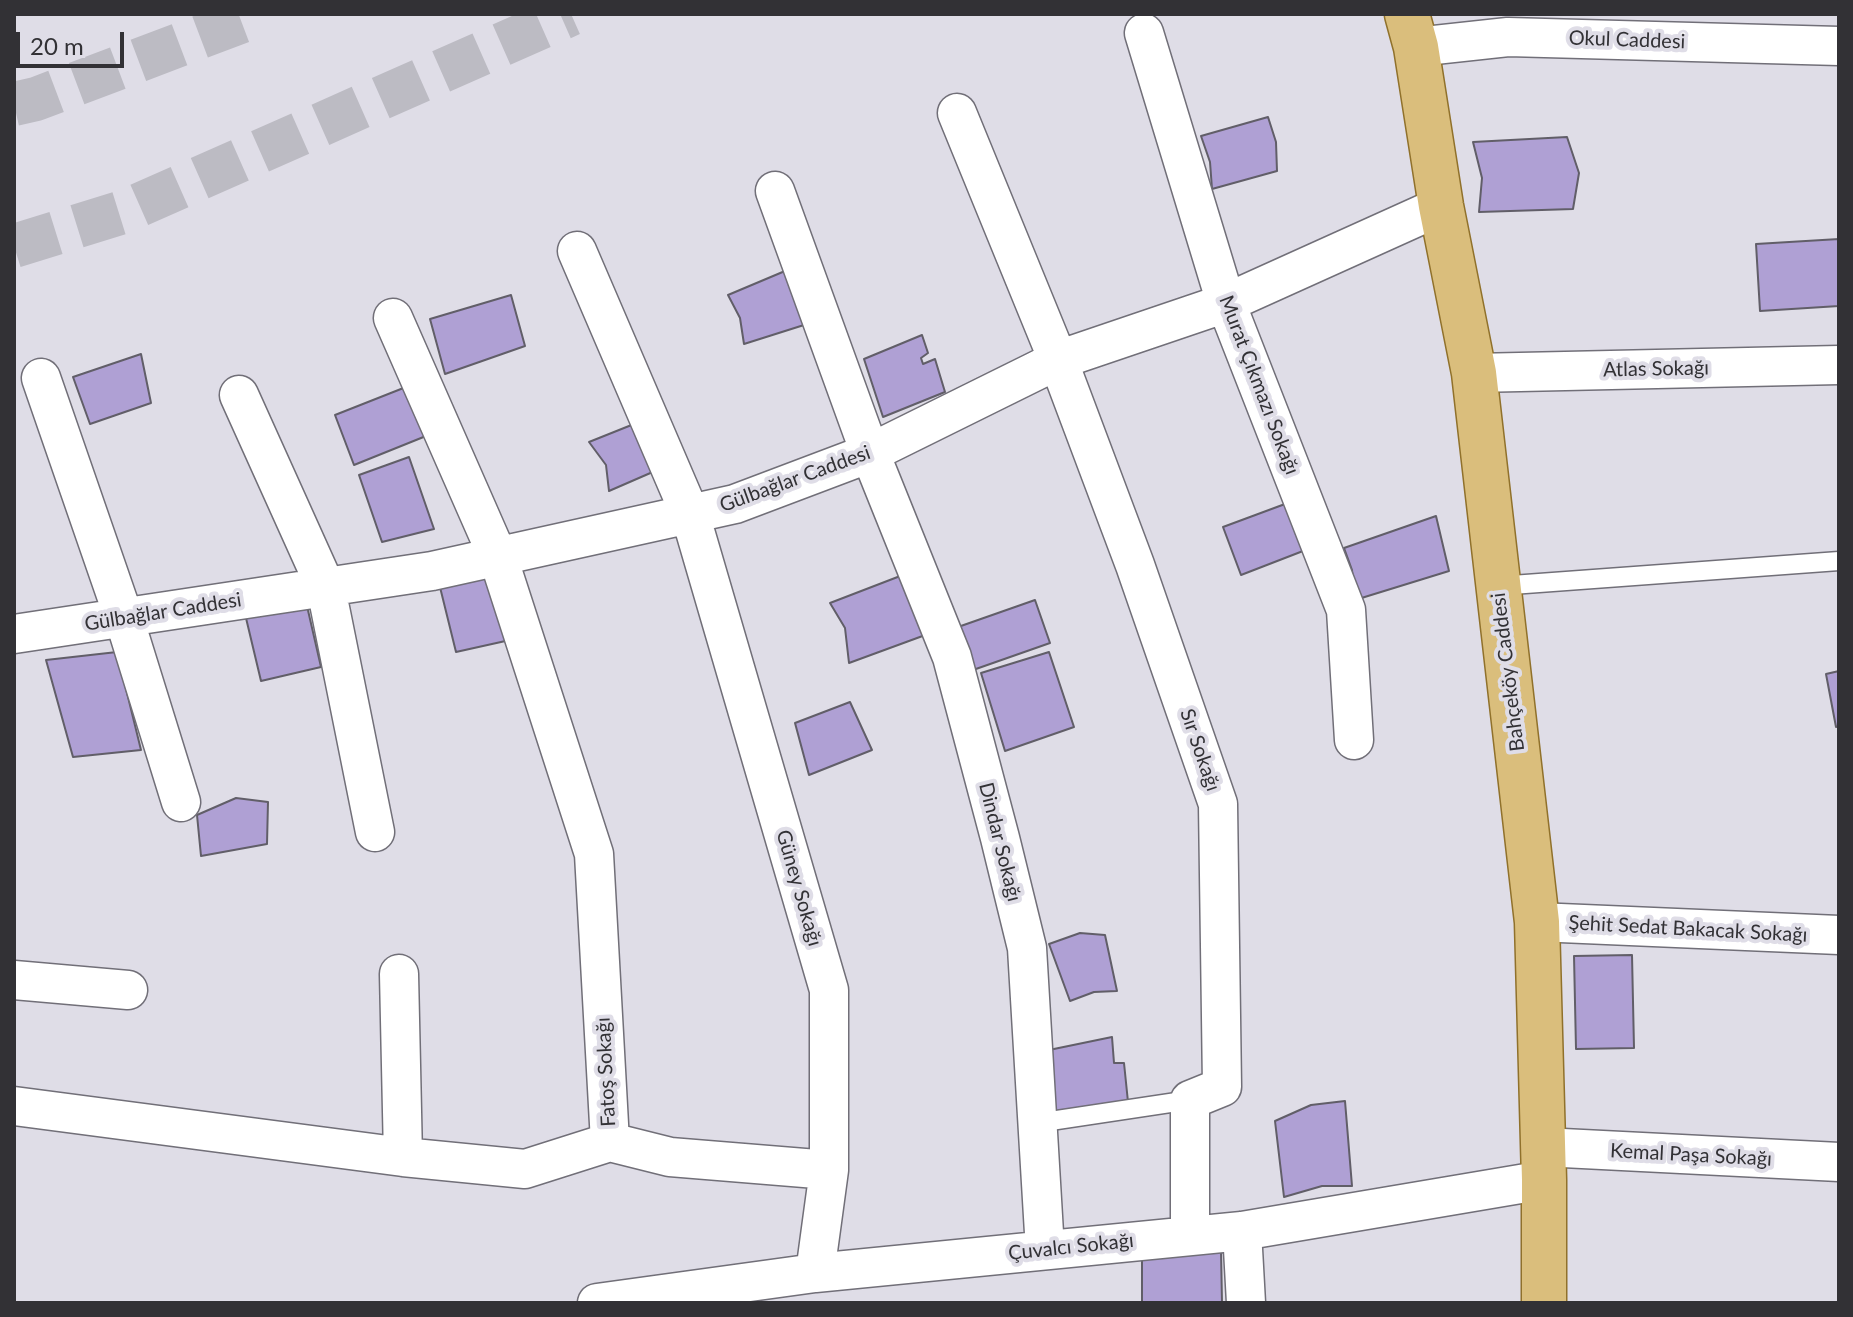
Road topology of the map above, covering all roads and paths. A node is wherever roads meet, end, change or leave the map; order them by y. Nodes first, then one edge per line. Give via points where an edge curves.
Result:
1 (1414, 25) edge
2 (1144, 33) dead end
3 (1839, 46) edge
4 (957, 113) dead end
5 (775, 191) dead end
6 (1441, 206) junction
7 (577, 251) dead end
8 (1226, 303) junction
9 (393, 318) dead end
10 (1058, 360) junction
11 (1839, 365) edge
12 (1474, 373) junction
13 (41, 378) dead end
14 (239, 395) dead end
15 (870, 453) junction
16 (690, 514) junction
17 (498, 557) junction
18 (1839, 561) edge
19 (1498, 586) junction
20 (326, 588) junction
21 (124, 618) junction
22 (14, 634) edge
23 (1354, 740) dead end
24 (181, 802) dead end
25 (375, 832) dead end
26 (1537, 922) junction
27 (1839, 935) edge
28 (399, 974) dead end
29 (14, 980) edge
30 (128, 990) dead end
31 (1190, 1100) junction
32 (14, 1106) edge
33 (1037, 1123) junction
34 (610, 1142) junction
35 (403, 1157) junction
36 (1839, 1162) edge
37 (1543, 1164) junction
38 (829, 1170) junction
39 (1242, 1231) junction
40 (1190, 1236) junction
41 (1045, 1250) junction
42 (815, 1273) junction
43 (597, 1303) edge
44 (1246, 1303) edge
45 (1544, 1303) edge

1 - 3 street, Okul Caddesi via 1508,37
1 - 6 main road, Bahçeköy Caddesi
2 - 8 street, Murat Çıkmazı Sokağı
4 - 10 street
5 - 15 street, Dindar Sokağı
6 - 8 street, Gülbağlar Caddesi
6 - 12 main road, Bahçeköy Caddesi
7 - 16 street, Güney Sokağı
8 - 10 street, Gülbağlar Caddesi
8 - 23 street, Murat Çıkmazı Sokağı via 1346,610
9 - 17 street, Fatoş Sokağı
10 - 15 street, Gülbağlar Caddesi
10 - 31 street, Sır Sokağı via 1218,804 1222,1087
11 - 12 street, Atlas Sokağı
12 - 19 main road, Bahçeköy Caddesi
13 - 21 street
14 - 20 street
15 - 16 street, Gülbağlar Caddesi via 735,504
15 - 33 street, Dindar Sokağı via 952,657 1000,838 1027,948
16 - 17 street, Gülbağlar Caddesi
16 - 38 street, Güney Sokağı via 829,990
17 - 20 street, Gülbağlar Caddesi
17 - 34 street, Fatoş Sokağı via 594,854
18 - 19 lane
19 - 26 main road, Bahçeköy Caddesi
20 - 21 street, Gülbağlar Caddesi
20 - 25 street
21 - 22 street, Gülbağlar Caddesi
21 - 24 street
26 - 27 street, Şehit Sedat Bakacak Sokağı
26 - 37 main road, Bahçeköy Caddesi
28 - 35 street
29 - 30 street
31 - 33 lane
31 - 40 street
32 - 35 street, Fatoş Sokağı
33 - 41 street, Dindar Sokağı
34 - 35 street, Fatoş Sokağı via 525,1169
34 - 38 street via 670,1157
36 - 37 street, Kemal Paşa Sokağı
37 - 39 street, Çuvalcı Sokağı
37 - 45 main road, Bahçeköy Caddesi
38 - 42 street, Güney Sokağı
39 - 40 street, Çuvalcı Sokağı
39 - 44 street
40 - 41 street, Çuvalcı Sokağı
41 - 42 street, Çuvalcı Sokağı
42 - 43 street, Çuvalcı Sokağı

